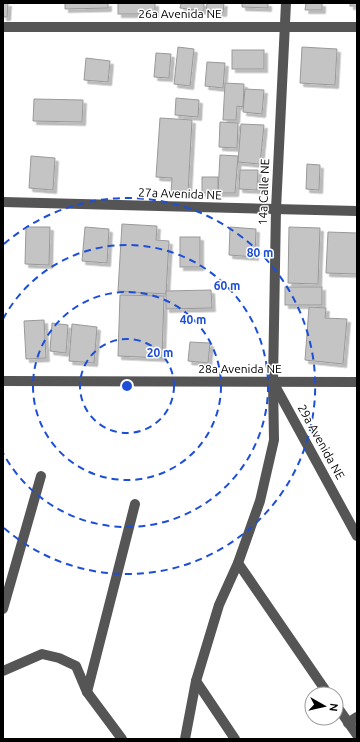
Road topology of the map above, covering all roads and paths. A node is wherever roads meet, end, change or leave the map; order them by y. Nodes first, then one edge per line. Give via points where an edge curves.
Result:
1 (286, 3) edge
2 (286, 26) junction
3 (3, 27) edge
4 (357, 27) edge
5 (3, 202) edge
6 (276, 209) junction
7 (357, 210) edge
8 (3, 381) edge
9 (273, 382) junction
10 (357, 382) edge
11 (41, 476) dead end
12 (135, 504) dead end
13 (357, 536) edge
14 (238, 563) junction
15 (3, 609) edge
16 (3, 671) edge
17 (196, 681) junction
18 (323, 686) edge
19 (87, 692) junction
20 (344, 712) edge
21 (353, 720) edge
22 (357, 735) edge
23 (122, 739) edge
24 (185, 739) edge
25 (234, 739) edge

1 - 2 street, 14a Calle NE
2 - 3 street, 26a Avenida NE
2 - 4 street, 26a Avenida NE
2 - 6 street, 14a Calle NE
5 - 6 street, 27a Avenida NE
6 - 7 street, 27a Avenida NE
6 - 9 street, 14a Calle NE
8 - 9 street, 28a Avenida NE
9 - 10 street, 28a Avenida NE
9 - 13 street, 29a Avenida NE
9 - 14 street, 14a Calle NE via 274,440 260,501
11 - 15 street
12 - 19 street
14 - 17 street, 14a Calle NE via 218,605
14 - 18 street
16 - 19 street via 42,654 59,658 76,666
17 - 24 street, 14a Calle NE
17 - 25 street
19 - 23 street
20 - 21 street
21 - 22 street

